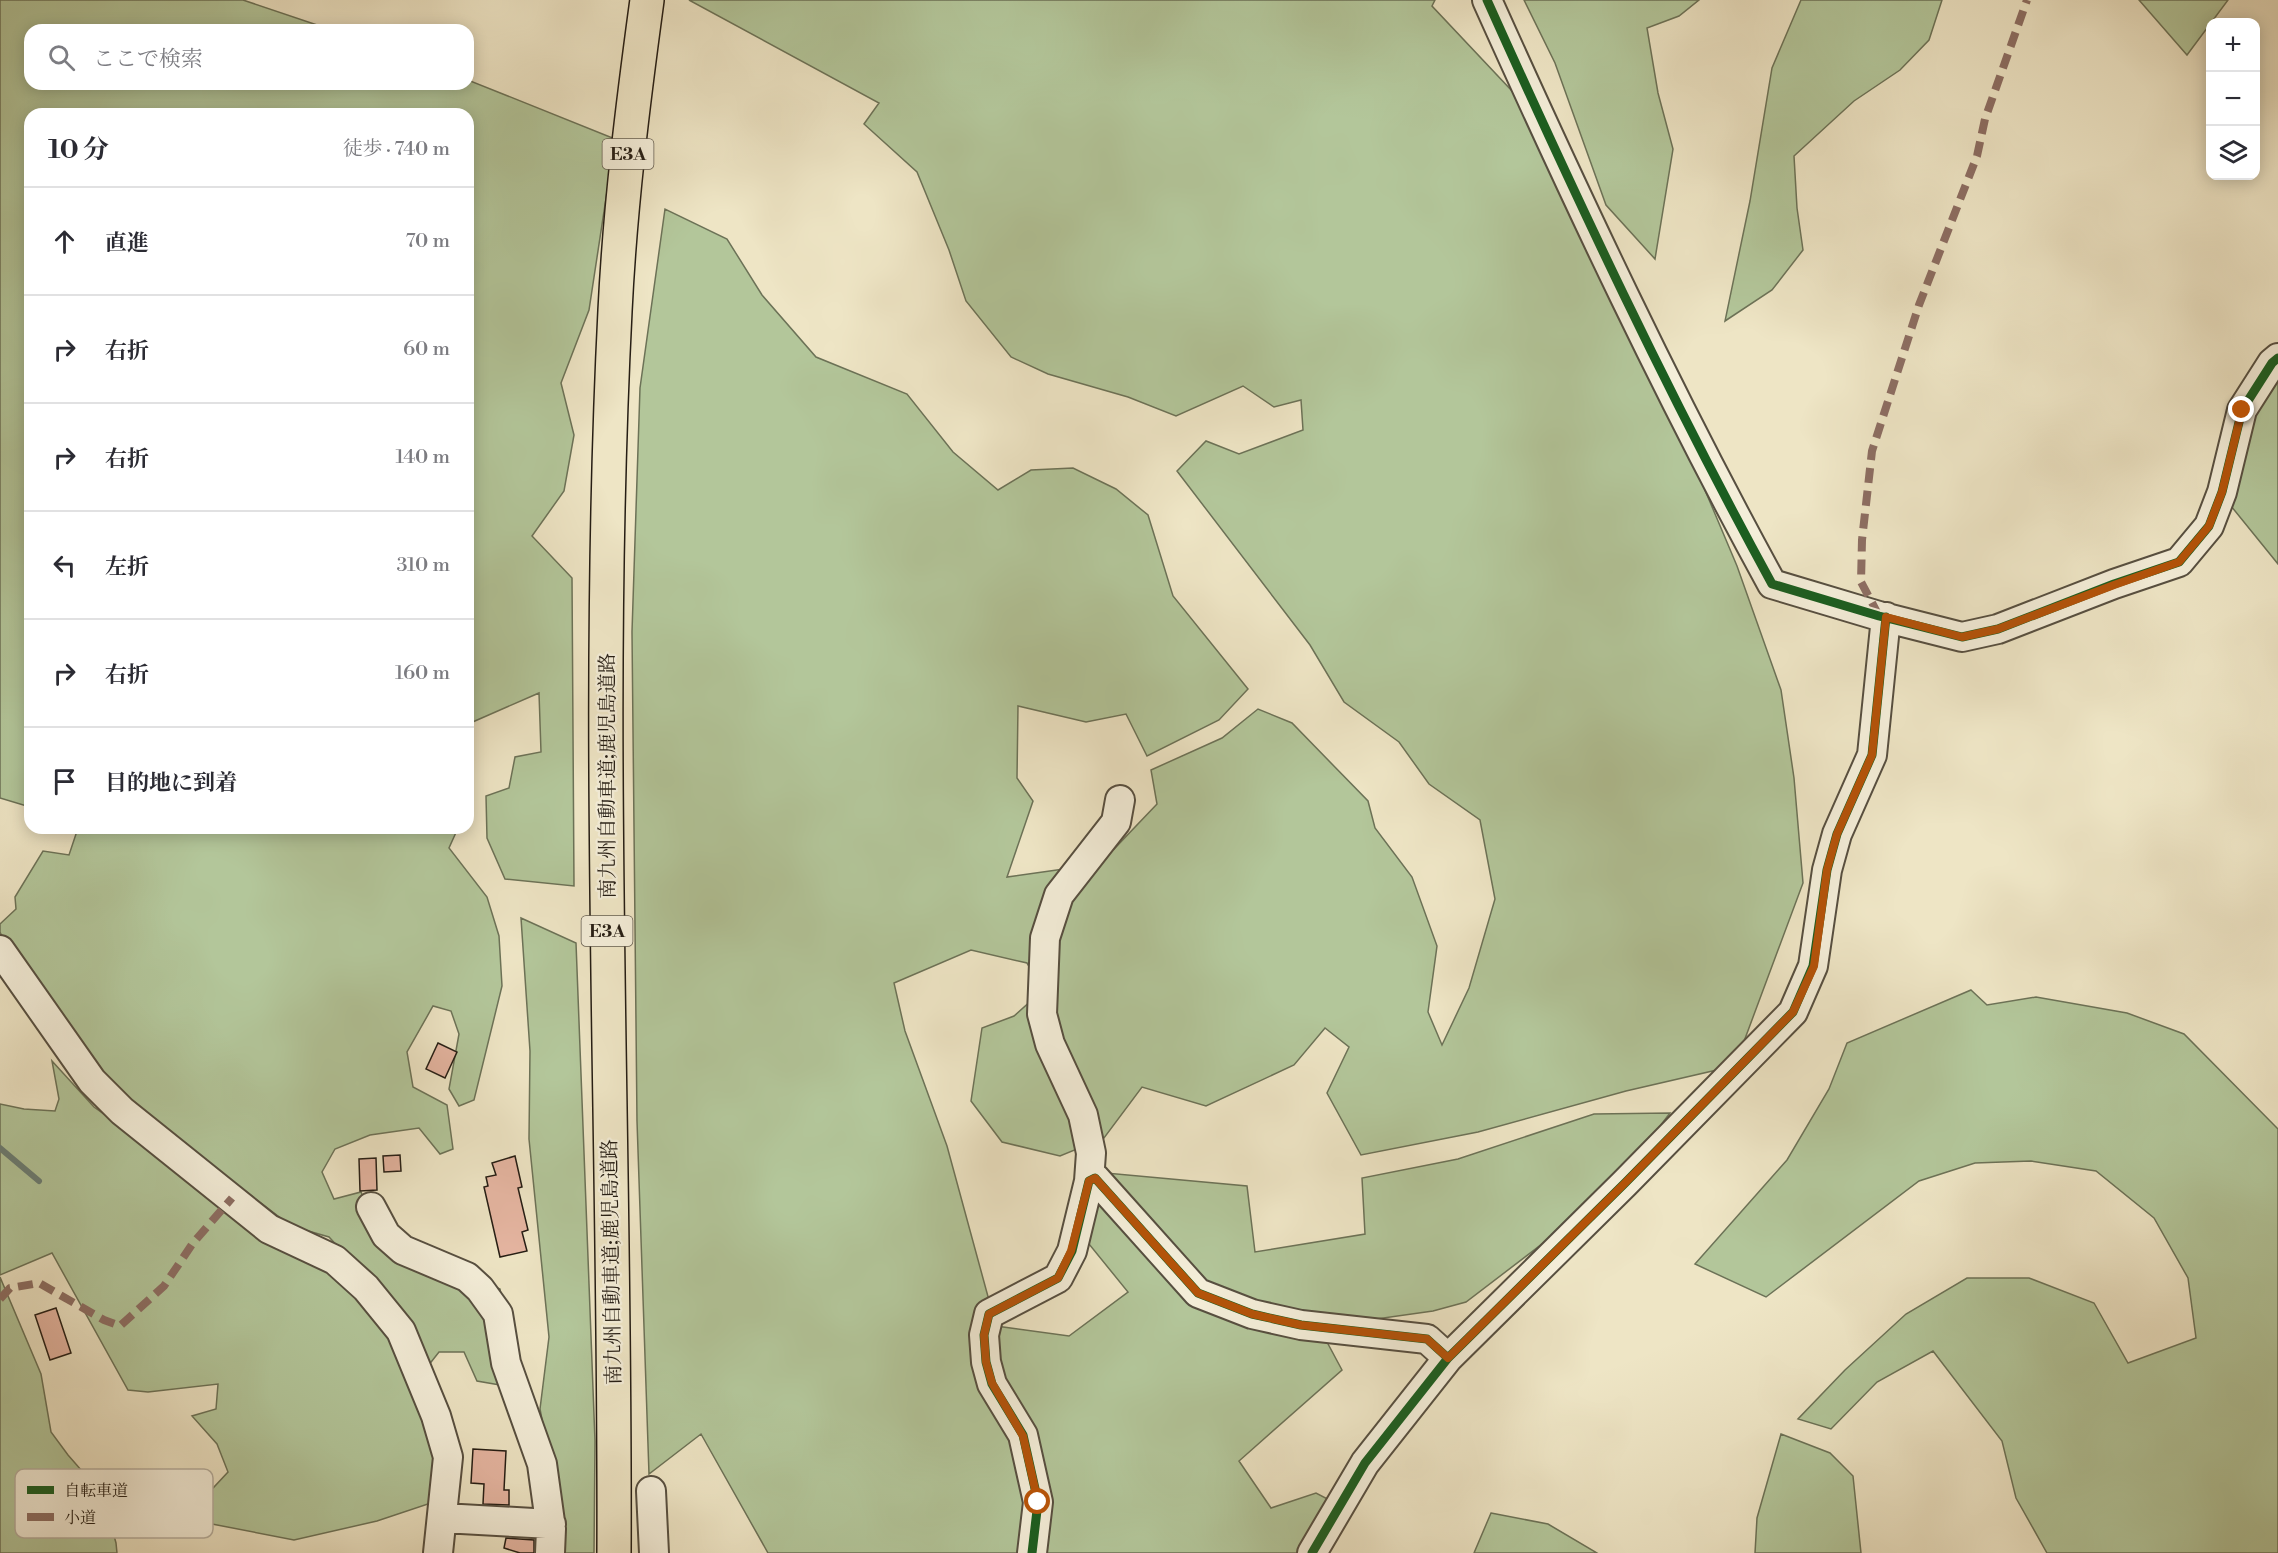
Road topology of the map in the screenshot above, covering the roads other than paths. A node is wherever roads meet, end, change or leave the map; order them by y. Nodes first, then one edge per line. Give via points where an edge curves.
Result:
1 (646, 0) edge
2 (1487, 0) edge
3 (2278, 358) edge
4 (1886, 617) junction
5 (1120, 800) dead end
6 (0, 950) edge
7 (1089, 1181) junction
8 (371, 1207) dead end
9 (1448, 1358) junction
10 (651, 1491) dead end
11 (443, 1518) junction
12 (551, 1524) junction
13 (438, 1553) edge
14 (550, 1553) edge
15 (614, 1553) edge
16 (654, 1553) edge
17 (1032, 1553) edge
18 (1312, 1553) edge

1 - 15 highway, 南九州自動車道;鹿児島道路 / E3A via 615,308 607,648
2 - 4 street via 1665,379 1772,584
3 - 4 street via 2242,410 2222,492 2209,526 2179,562 1998,629 1962,637
4 - 9 street via 1872,755 1837,834 1827,870 1814,966 1793,1012
5 - 7 street via 1116,822 1059,895 1045,938 1042,1014 1050,1044 1083,1115 1091,1154
6 - 11 street via 92,1081 122,1111 269,1229 335,1260 366,1288 401,1331 448,1457
7 - 9 street via 1095,1178 1198,1293 1252,1314 1301,1325 1427,1339
7 - 17 street via 1071,1251 1058,1278 989,1314 984,1335 992,1383 1023,1436 1038,1502
8 - 12 street via 386,1235 403,1250 467,1277 498,1314 507,1362 542,1464
9 - 18 street via 1365,1463
10 - 16 street
11 - 12 street
11 - 13 street
12 - 14 street

